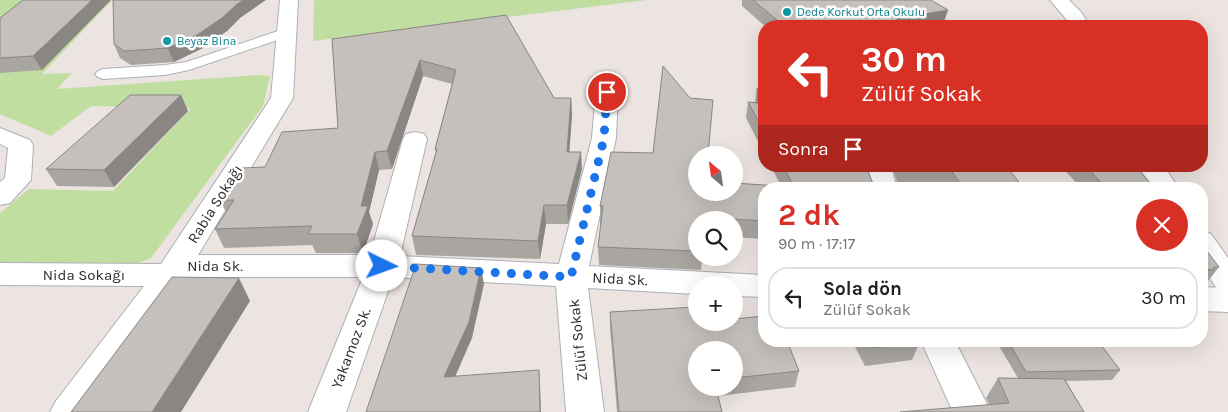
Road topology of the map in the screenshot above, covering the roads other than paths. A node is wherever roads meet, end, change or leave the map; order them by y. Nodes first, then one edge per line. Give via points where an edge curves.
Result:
1 (289, 0) edge
2 (1059, 0) edge
3 (1077, 20) edge
4 (287, 32) junction
5 (103, 74) dead end
6 (607, 92) dead end
7 (0, 135) edge
8 (415, 139) dead end
9 (0, 197) edge
10 (1208, 251) edge
11 (382, 266) junction
12 (172, 270) junction
13 (0, 274) edge
14 (571, 277) junction
15 (1228, 281) edge
16 (758, 286) edge
17 (1208, 299) edge
18 (1228, 300) edge
19 (941, 347) edge
20 (69, 412) edge
21 (327, 412) edge
22 (585, 412) edge
23 (972, 412) edge

1 - 4 street, Rabia Sokağı
2 - 3 street
4 - 5 lane via 190,66
4 - 12 street, Rabia Sokağı via 282,98
6 - 14 street, Zülüf Sokak via 604,138
7 - 9 street via 21,145 18,180
8 - 11 street, Yakamoz Sk.
10 - 15 street
11 - 12 street, Nida Sk.
11 - 14 street, Nida Sk.
11 - 21 street, Yakamoz Sk.
12 - 13 street, Nida Sokağı
12 - 20 street, Rabia Sokağı
14 - 16 street, Nida Sk.
14 - 22 street, Zülüf Sokak
17 - 18 street
19 - 23 street

